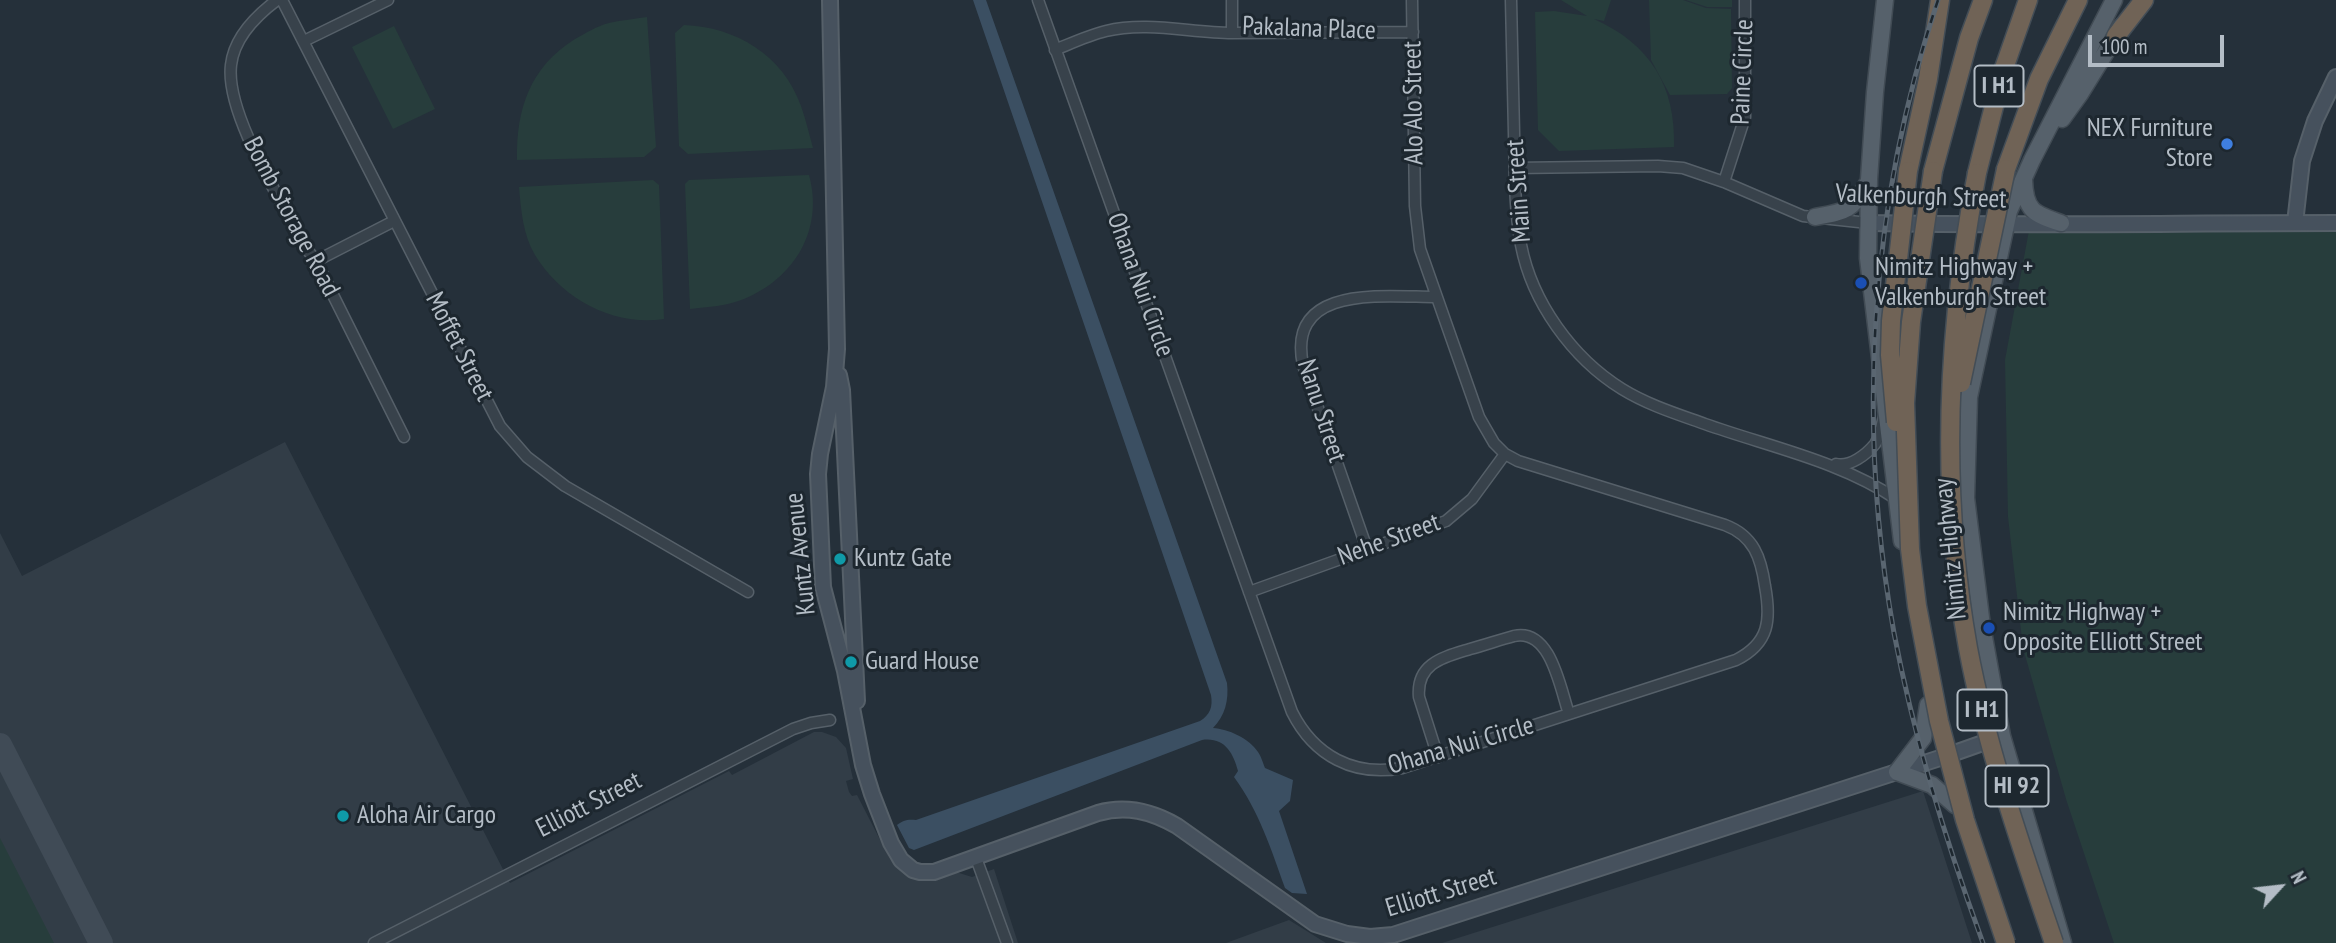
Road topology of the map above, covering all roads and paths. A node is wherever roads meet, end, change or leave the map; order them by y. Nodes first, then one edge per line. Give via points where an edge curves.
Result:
1 (277, 0) edge
2 (282, 0) edge
3 (388, 0) edge
4 (830, 0) edge
5 (1038, 0) edge
6 (1232, 0) edge
7 (1412, 0) edge
8 (1511, 0) edge
9 (1745, 0) edge
10 (1885, 0) edge
11 (1895, 0) edge
12 (1940, 0) edge
13 (1981, 0) edge
14 (2028, 0) edge
15 (2078, 0) edge
16 (2114, 0) edge
17 (2142, 0) edge
18 (1413, 32) junction
19 (1232, 33) junction
20 (2116, 36) joint
21 (304, 41) junction
22 (1055, 50) junction
23 (2336, 76) edge
24 (1875, 92) junction
25 (2032, 160) junction
26 (1515, 168) junction
27 (2024, 177) junction
28 (1869, 179) junction
29 (1724, 182) junction
30 (2298, 185) junction
31 (1415, 206) joint
32 (1815, 218) junction
33 (394, 221) junction
34 (1868, 223) junction
35 (2061, 223) junction
36 (2263, 223) junction
37 (2295, 223) junction
38 (2336, 223) edge
39 (2006, 225) junction
40 (316, 261) junction
41 (1436, 297) junction
42 (836, 360) junction
43 (1888, 406) junction
44 (404, 438) dead end
45 (1505, 454) junction
46 (1818, 461) junction
47 (1950, 470) junction
48 (1898, 500) junction
49 (1367, 549) junction
50 (1910, 549) junction
51 (748, 592) dead end
52 (1249, 592) junction
53 (1928, 705) junction
54 (1569, 714) junction
55 (856, 718) junction
56 (831, 720) dead end
57 (2002, 736) junction
58 (1438, 757) junction
59 (1943, 757) junction
60 (1897, 772) junction
61 (1955, 805) junction
62 (976, 858) junction
63 (373, 943) edge
64 (1007, 943) edge
65 (1999, 943) edge
66 (2006, 943) edge
67 (2054, 943) edge
68 (2063, 943) edge

1 - 40 street, Bomb Storage Road via 242,37 231,62 231,89 245,132
2 - 21 street, Moffet Street
3 - 21 street
4 - 42 street, Kuntz Avenue
5 - 22 street, Ohana Nui Circle
6 - 19 street, Pakalana Place
7 - 18 street, Alo Alo Street
8 - 26 street, Main Street
9 - 29 street, Paine Circle via 1745,117
10 - 24 main road, Nimitz Highway / HI 92
11 - 24 main road
12 - 50 highway, bridge via 1908,171 1891,321 1890,355
13 - 50 highway, I H1, bridge via 1933,171 1910,323 1905,403
14 - 47 highway, I H1, bridge via 2003,71 1977,173 1961,270
15 - 47 highway, bridge via 2039,79 2006,169 1961,382
16 - 25 main road, Nimitz Highway / HI 92
17 - 20 highway
18 - 19 street, Pakalana Place
18 - 31 street, Alo Alo Street
19 - 22 street via 1123,29
20 - 25 main road
21 - 33 street, Moffet Street
22 - 52 street, Ohana Nui Circle
23 - 30 street via 2309,140
24 - 28 main road, Nimitz Highway / HI 92
25 - 27 main road, Nimitz Highway / HI 92
26 - 29 street, Valkenburgh Street via 1658,166 1683,168
26 - 46 street, Main Street via 1521,247 1532,281 1568,342 1592,367 1652,405
27 - 35 main road via 2032,212
27 - 39 main road, Nimitz Highway / HI 92
28 - 32 main road via 1857,202 1845,211
28 - 34 main road, Nimitz Highway / HI 92
29 - 32 street, Valkenburgh Street
30 - 36 street via 2288,207
30 - 37 street
31 - 41 street, Ohana Nui Circle via 1420,249
32 - 34 street, Valkenburgh Street
33 - 40 street
33 - 51 street, Moffet Street via 500,426 527,457 565,486
34 - 39 street, Valkenburgh Street
34 - 43 main road, Nimitz Highway / HI 92
35 - 36 street, Valkenburgh Street
35 - 39 street, Valkenburgh Street
36 - 37 street, Valkenburgh Street
37 - 38 street, Valkenburgh Street
39 - 57 main road, Nimitz Highway / HI 92 via 1969,397 1966,498
40 - 44 street, Bomb Storage Road
41 - 45 street, Ohana Nui Circle via 1479,417
41 - 49 street, Nanu Street via 1336,301 1316,313 1304,334 1303,365
42 - 55 street, Kuntz Avenue via 842,390
42 - 55 street, Kuntz Avenue via 818,474 824,587
43 - 46 street, Main Street via 1876,443 1857,459 1845,466
43 - 48 main road, Nimitz Highway / HI 92
45 - 49 street, Nehe Street via 1455,515
45 - 54 street, Ohana Nui Circle via 1530,466 1732,528 1750,542 1761,562 1769,617 1765,632 1750,652
46 - 48 street, Main Street via 1876,485
47 - 67 highway, I H1, bridge via 1968,646 2009,807
48 - 53 main road, Nimitz Highway / HI 92
49 - 52 street, Nehe Street
50 - 66 highway, I H1, bridge via 1939,721 1965,820
52 - 58 street, Ohana Nui Circle via 1292,712 1315,745 1337,761 1376,771
53 - 59 main road, Nimitz Highway / HI 92
53 - 60 main road via 1923,738
54 - 58 street, Ohana Nui Circle
54 - 58 street via 1550,656 1533,638 1514,636 1441,658 1425,670 1419,687
55 - 62 street, Elliott Street via 872,794 901,860 913,870 928,873
56 - 63 street, Elliott Street via 793,729
57 - 59 street, Elliott Street
57 - 68 main road, Nimitz Highway / HI 92
59 - 60 street, Elliott Street
59 - 61 main road, Nimitz Highway / HI 92
60 - 61 main road via 1932,785
60 - 62 street, Elliott Street via 1383,936 1347,934 1315,924 1177,825 1136,810 1098,813
61 - 65 main road, Nimitz Highway / HI 92
62 - 64 street

